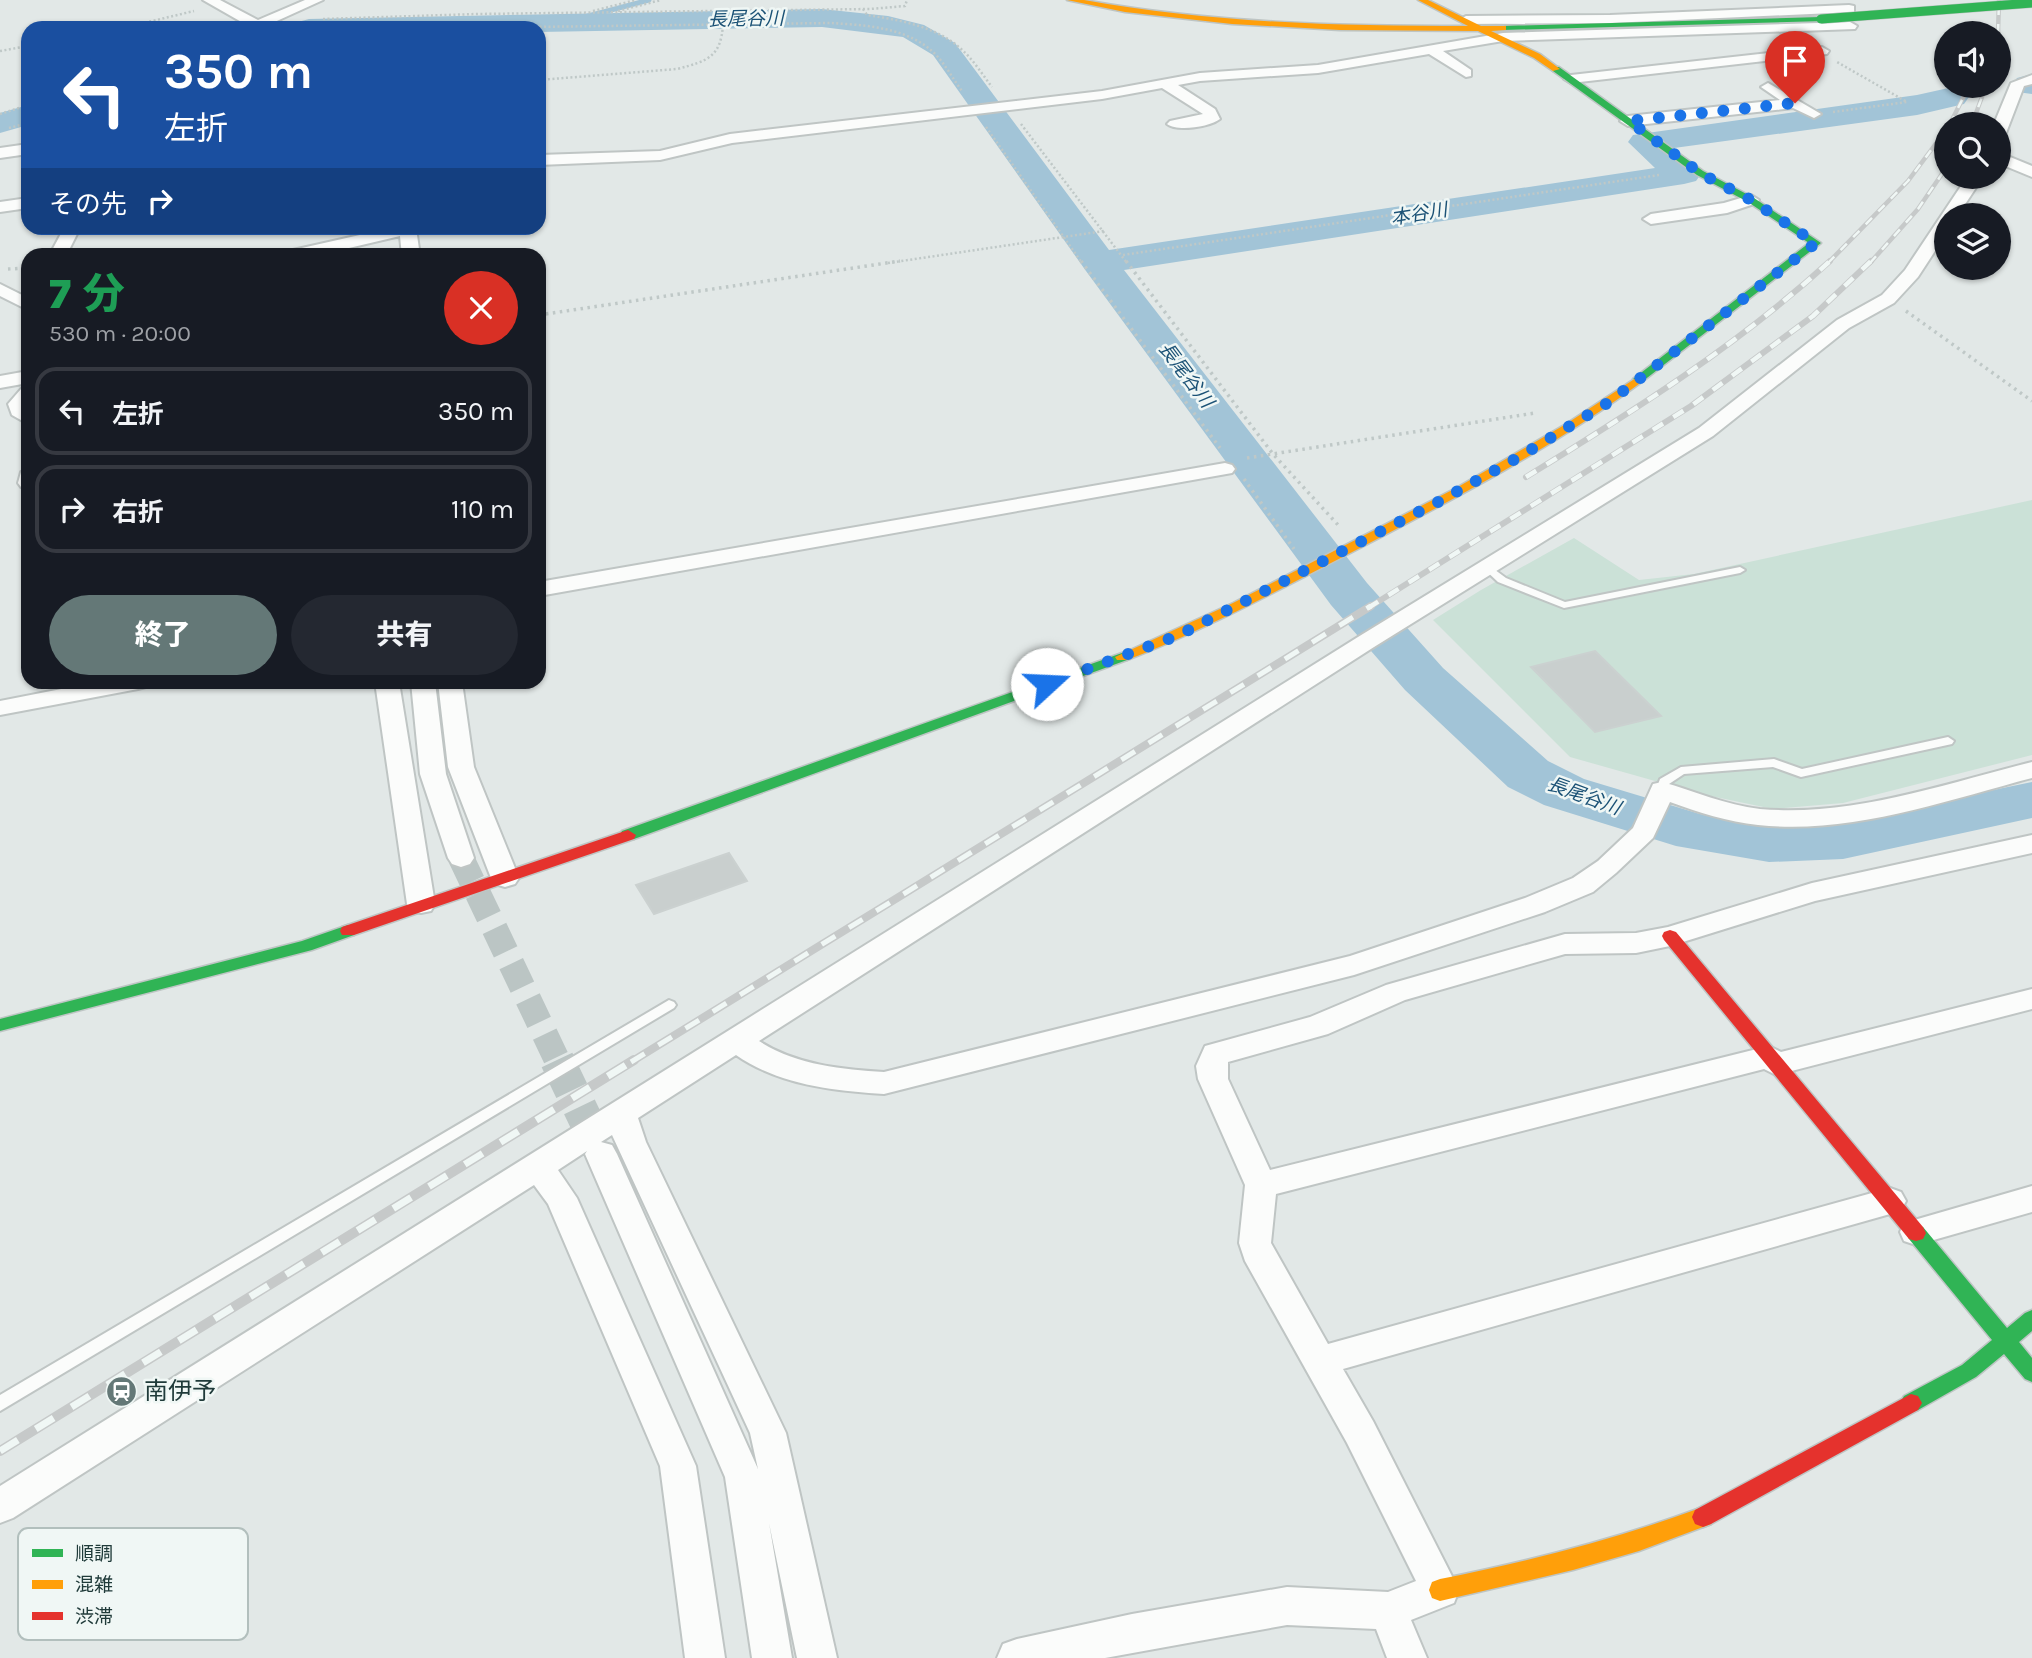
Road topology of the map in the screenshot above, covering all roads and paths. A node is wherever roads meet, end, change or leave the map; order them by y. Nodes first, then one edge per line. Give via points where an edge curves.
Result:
1 (316, 0) edge
2 (636, 0) edge
3 (661, 0) edge
4 (907, 0) edge
5 (1071, 0) edge
6 (1422, 0) edge
7 (1736, 0) edge
8 (1961, 0) edge
9 (2032, 1) edge
10 (214, 2) edge
11 (1940, 3) junction
12 (1522, 5) dead end
13 (863, 9) junction
14 (1502, 9) junction
15 (586, 13) junction
16 (610, 13) junction
17 (1760, 13) junction
18 (2032, 13) edge
19 (318, 20) dead end
20 (148, 21) edge
21 (250, 21) edge
22 (271, 21) edge
23 (1469, 21) junction
24 (723, 24) junction
25 (546, 27) edge
26 (1503, 37) junction
27 (21, 47) edge
28 (1432, 50) junction
29 (0, 51) edge
30 (1822, 51) joint
31 (1466, 73) dead end
32 (546, 78) edge
33 (1571, 79) junction
34 (2032, 79) edge
35 (1164, 83) junction
36 (1768, 87) dead end
37 (1795, 103) junction
38 (21, 107) edge
39 (1005, 107) junction
40 (977, 111) junction
41 (2006, 112) edge
42 (0, 114) edge
43 (1814, 114) joint
44 (1629, 121) junction
45 (1175, 124) dead end
46 (21, 125) edge
47 (0, 131) edge
48 (21, 150) edge
49 (0, 153) edge
50 (546, 160) edge
51 (2011, 163) edge
52 (1695, 169) junction
53 (2032, 172) edge
54 (1751, 200) junction
55 (21, 204) edge
56 (0, 207) edge
57 (1651, 219) dead end
58 (1105, 231) junction
59 (384, 235) edge
60 (1063, 237) junction
61 (1934, 239) edge
62 (326, 248) edge
63 (1123, 255) junction
64 (21, 268) edge
65 (0, 270) edge
66 (0, 289) edge
67 (1888, 299) junction
68 (21, 302) edge
69 (21, 304) edge
70 (0, 305) edge
71 (546, 314) edge
72 (21, 378) edge
73 (0, 382) edge
74 (2032, 401) edge
75 (1542, 412) dead end
76 (1270, 454) junction
77 (1246, 458) dead end
78 (1230, 466) junction
79 (1354, 546) junction
80 (1487, 567) junction
81 (1312, 568) junction
82 (1740, 570) dead end
83 (546, 588) edge
84 (102, 689) edge
85 (388, 689) edge
86 (424, 689) edge
87 (451, 689) edge
88 (0, 709) edge
89 (1948, 741) dead end
90 (2032, 770) edge
91 (1661, 794) junction
92 (2032, 844) edge
93 (461, 858) tunnel mouth
94 (505, 878) junction
95 (421, 904) junction
96 (1670, 936) junction
97 (2032, 999) edge
98 (669, 1005) dead end
99 (0, 1025) edge
100 (736, 1040) junction
101 (1773, 1060) junction
102 (621, 1115) junction
103 (601, 1154) tunnel mouth
104 (538, 1167) junction
105 (1261, 1185) junction
106 (2032, 1199) edge
107 (1890, 1201) junction
108 (1916, 1232) junction
109 (2032, 1319) edge
110 (2006, 1341) junction
111 (1319, 1361) junction
112 (2032, 1373) edge
113 (0, 1404) edge
114 (0, 1506) edge
115 (1440, 1590) junction
116 (1388, 1611) junction
117 (705, 1658) edge
118 (772, 1658) edge
119 (817, 1658) edge
120 (1017, 1658) edge
121 (1407, 1658) edge

1 - 22 street
2 - 15 path
3 - 16 path
4 - 13 path via 905,6
5 - 23 street via 1118,11 1265,26
6 - 23 street
7 - 17 street
8 - 11 street
9 - 18 street
9 - 23 street, bridge via 1821,19
10 - 20 path
10 - 21 street
11 - 17 street
11 - 26 street via 1965,18 1776,30
12 - 14 street
13 - 16 path
13 - 39 path via 867,15 927,29 958,46
14 - 23 street
14 - 23 street via 1487,8
15 - 16 path
15 - 19 path
17 - 23 street
23 - 26 street
24 - 25 path
24 - 32 path via 723,40 711,56 697,64
24 - 40 path via 839,23 899,34 933,53
26 - 28 street
26 - 33 street
27 - 29 path
28 - 31 street
28 - 35 street via 1294,72
30 - 33 street
30 - 43 path via 1907,102
33 - 44 street
34 - 41 street via 2018,83
35 - 39 street
35 - 45 street via 1210,113 1212,119
36 - 37 street
37 - 43 street
37 - 44 street
38 - 42 path
39 - 40 street
39 - 58 path
40 - 50 street via 730,139 703,150
40 - 60 path
44 - 52 street
46 - 47 path
48 - 49 street
51 - 53 street
52 - 54 street
52 - 63 path
54 - 57 street
54 - 79 street via 1816,243 1609,402
55 - 56 street
58 - 60 path
58 - 63 path
59 - 62 street
60 - 71 path
60 - 78 path
61 - 67 street
63 - 76 path
64 - 65 path
66 - 68 street
67 - 74 path
67 - 80 street via 1843,324 1706,432
69 - 70 street
72 - 73 street
75 - 76 path
76 - 77 path
76 - 79 path
78 - 81 path
78 - 83 street
79 - 81 street
80 - 82 lane via 1502,580 1564,605
80 - 100 street
81 - 94 street via 1177,636
84 - 88 street
85 - 95 street
86 - 93 street via 433,774
87 - 94 street via 461,767
89 - 91 lane via 1801,773 1774,763 1681,771 1664,782
90 - 91 street via 1872,808 1808,818 1717,810
91 - 100 street via 1644,832 1583,885 1354,965 884,1083 832,1080 779,1066
92 - 96 street via 1812,892
94 - 95 street
95 - 99 street via 306,946
96 - 101 street
96 - 105 street via 1636,943 1565,944 1395,992 1318,1026 1216,1054 1211,1066 1213,1079
97 - 101 street
98 - 113 lane
100 - 102 street
101 - 105 street
101 - 107 street
102 - 104 street
102 - 119 street via 635,1154 768,1433
103 - 118 street via 743,1477
104 - 114 street
104 - 117 street via 561,1198 678,1466
105 - 111 street via 1255,1243
106 - 108 street
107 - 108 street
107 - 111 street
108 - 110 street
109 - 110 street
110 - 112 street
110 - 115 street via 1969,1371 1717,1511 1580,1558
111 - 115 street
115 - 116 street
116 - 120 street via 1287,1606
116 - 121 street

